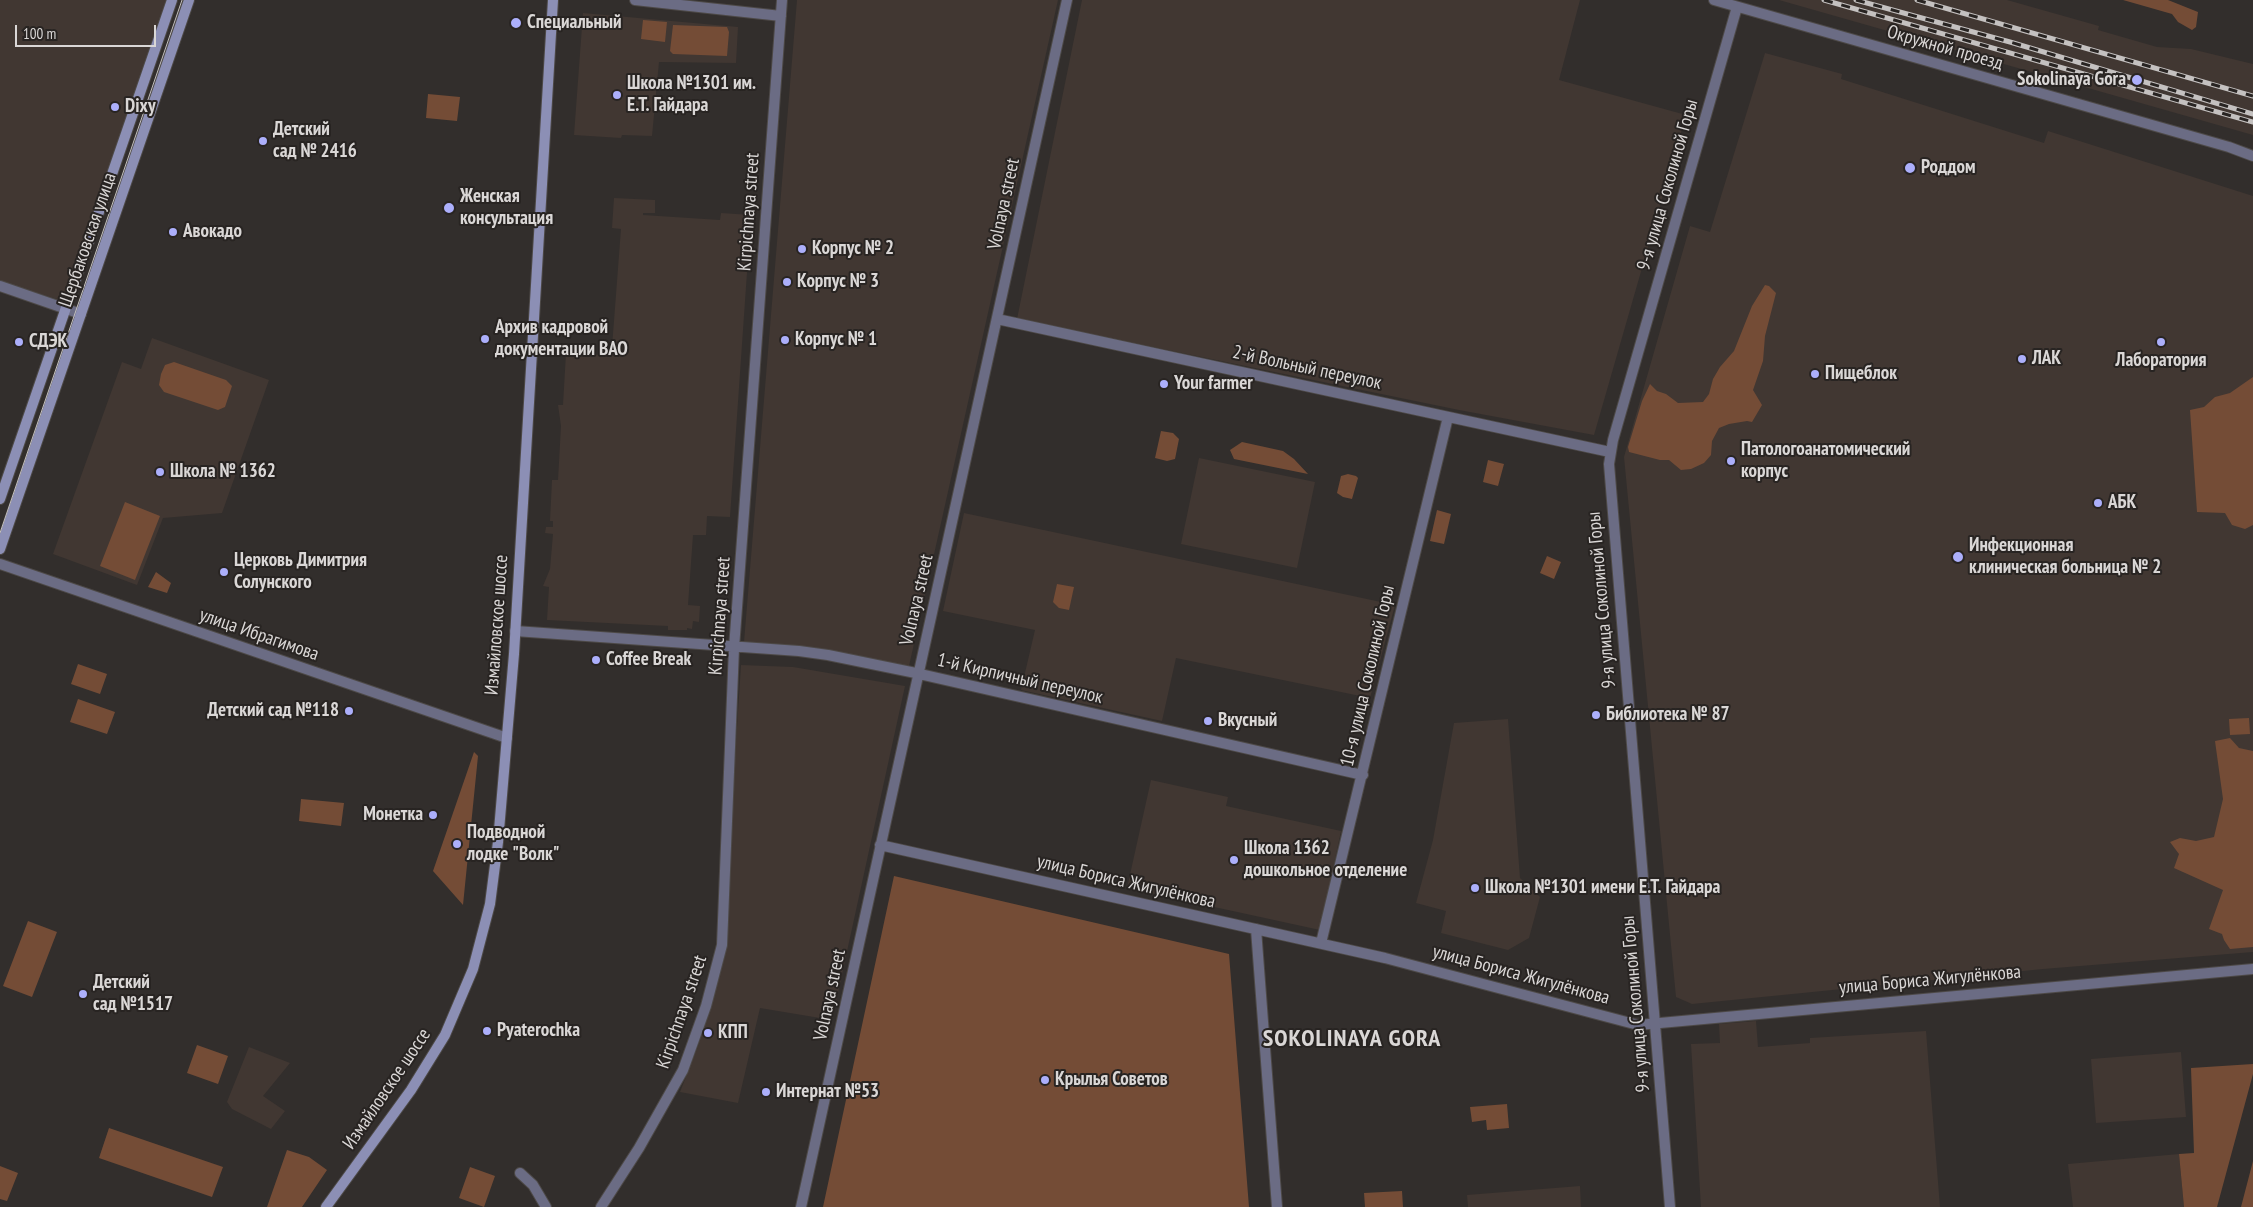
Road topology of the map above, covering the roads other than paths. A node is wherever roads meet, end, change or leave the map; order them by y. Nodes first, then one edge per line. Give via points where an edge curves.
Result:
1 (172, 0) edge
2 (189, 0) edge
3 (553, 0) edge
4 (635, 0) edge
5 (782, 0) edge
6 (1067, 0) edge
7 (1714, 0) edge
8 (1737, 7) junction
9 (781, 16) junction
10 (2253, 156) edge
11 (0, 286) edge
12 (66, 309) junction
13 (81, 314) junction
14 (998, 319) junction
15 (1448, 417) junction
16 (1610, 452) junction
17 (0, 499) edge
18 (0, 549) edge
19 (0, 564) edge
20 (515, 631) junction
21 (734, 648) junction
22 (918, 674) junction
23 (507, 738) junction
24 (1363, 775) junction
25 (880, 845) junction
26 (1256, 929) junction
27 (1321, 944) junction
28 (2253, 969) edge
29 (1656, 1022) junction
30 (520, 1173) dead end
31 (326, 1207) edge
32 (546, 1207) edge
33 (601, 1207) edge
34 (802, 1207) edge
35 (1277, 1207) edge
36 (1670, 1207) edge

1 - 12 main road, Щербаковская улица
2 - 13 main road, Щербаковская улица
3 - 20 main road, Измайловское шоссе
4 - 9 street
5 - 9 street, Kirpichnaya street
6 - 14 street, Volnaya street
7 - 8 street, Окружной проезд
8 - 10 street, Окружной проезд via 2229,146
8 - 16 street, 9-я улица Соколиной Горы
9 - 21 street, Kirpichnaya street
11 - 12 street
12 - 13 street
12 - 17 main road, Щербаковская улица
13 - 18 main road, Щербаковская улица
14 - 15 street, 2-й Вольный переулок
14 - 22 street, Volnaya street
15 - 16 street, 2-й Вольный переулок
15 - 24 street, 10-я улица Соколиной Горы
16 - 29 street, 9-я улица Соколиной Горы via 1609,478
19 - 23 street, улица Ибрагимова
20 - 21 street, 1-й Кирпичный переулок
20 - 23 main road, Измайловское шоссе
21 - 22 street, 1-й Кирпичный переулок via 800,651
21 - 33 street, Kirpichnaya street via 722,945 706,1006 683,1070
22 - 24 street, 1-й Кирпичный переулок
22 - 25 street, Volnaya street
23 - 31 main road, Измайловское шоссе via 493,887 470,976 428,1066
24 - 27 street, 10-я улица Соколиной Горы
25 - 26 street, улица Бориса Жигулёнкова
25 - 34 street, Volnaya street
26 - 27 street, улица Бориса Жигулёнкова
26 - 35 street
27 - 29 street, улица Бориса Жигулёнкова via 1638,1024
28 - 29 street, улица Бориса Жигулёнкова
29 - 36 street, 9-я улица Соколиной Горы
30 - 32 street via 533,1185

